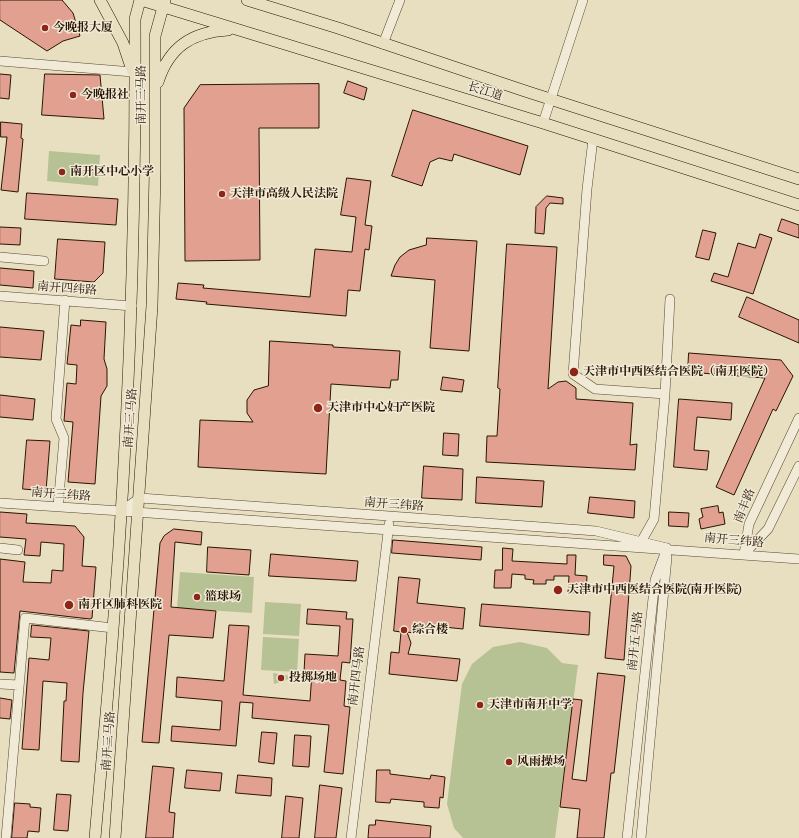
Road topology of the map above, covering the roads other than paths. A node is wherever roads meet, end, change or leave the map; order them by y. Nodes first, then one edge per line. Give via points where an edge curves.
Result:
1 (100, 0) edge
2 (247, 0) edge
3 (400, 0) edge
4 (583, 0) edge
5 (146, 1) edge
6 (164, 3) edge
7 (235, 29) junction
8 (155, 41) junction
9 (383, 44) junction
10 (0, 61) edge
11 (134, 77) junction
12 (154, 95) junction
13 (552, 100) junction
14 (543, 123) junction
15 (593, 139) junction
16 (799, 179) edge
17 (799, 205) edge
18 (0, 257) edge
19 (44, 261) dead end
20 (0, 296) edge
21 (670, 299) dead end
22 (65, 300) junction
23 (132, 306) junction
24 (665, 394) junction
25 (799, 418) edge
26 (799, 466) edge
27 (140, 498) junction
28 (0, 503) edge
29 (58, 507) junction
30 (121, 511) junction
31 (138, 512) junction
32 (390, 517) junction
33 (388, 530) junction
34 (641, 542) junction
35 (0, 548) edge
36 (667, 548) junction
37 (18, 550) dead end
38 (744, 554) junction
39 (799, 559) edge
40 (113, 628) junction
41 (0, 684) edge
42 (19, 685) junction
43 (6, 838) edge
44 (95, 838) edge
45 (115, 838) edge
46 (351, 838) edge
47 (627, 838) edge
48 (641, 838) edge

1 - 11 main road via 123,43
2 - 9 main road, 长江道
3 - 9 street
4 - 13 street
5 - 6 main road, 长江道
5 - 8 main road
5 - 11 main road, 南开三马路 via 136,12
6 - 7 main road, 长江道
6 - 8 main road, 南开三马路
7 - 12 main road via 212,32 193,39 177,49 166,62
7 - 14 main road, 长江道
8 - 12 main road, 南开三马路
9 - 13 main road, 长江道
10 - 11 street
11 - 23 main road, 南开三马路 via 136,170
12 - 27 main road, 南开三马路 via 156,173 152,306
13 - 14 street
13 - 16 main road, 长江道
14 - 15 main road, 长江道
15 - 17 main road, 长江道
15 - 24 street via 573,374 595,389
18 - 19 street
20 - 22 street, 南开四纬路
21 - 24 street
22 - 23 street, 南开四纬路
22 - 29 street via 56,419 64,438
23 - 30 main road, 南开三马路
24 - 34 street via 654,519
25 - 38 street, 南丰路 via 749,524
26 - 38 street via 768,529
27 - 30 street
27 - 31 main road, 南开三马路
27 - 32 street, 南开三纬路
28 - 29 street, 南开三纬路
29 - 30 street, 南开三纬路
30 - 31 street, 南开三纬路
30 - 40 main road, 南开三马路
31 - 33 street, 南开三纬路
31 - 45 main road, 南开三马路
32 - 33 street, 南开四马路
32 - 34 street, 南开三纬路 via 596,531
33 - 36 street, 南开三纬路
33 - 46 street, 南开四马路
34 - 36 street, 南开三纬路
35 - 37 street
36 - 38 street, 南开三纬路
36 - 47 street, 南开五马路 via 655,580
36 - 48 street, 南开五马路
38 - 39 street, 南开三纬路
40 - 42 street via 25,618
40 - 44 main road, 南开三马路
41 - 42 street
42 - 43 street

